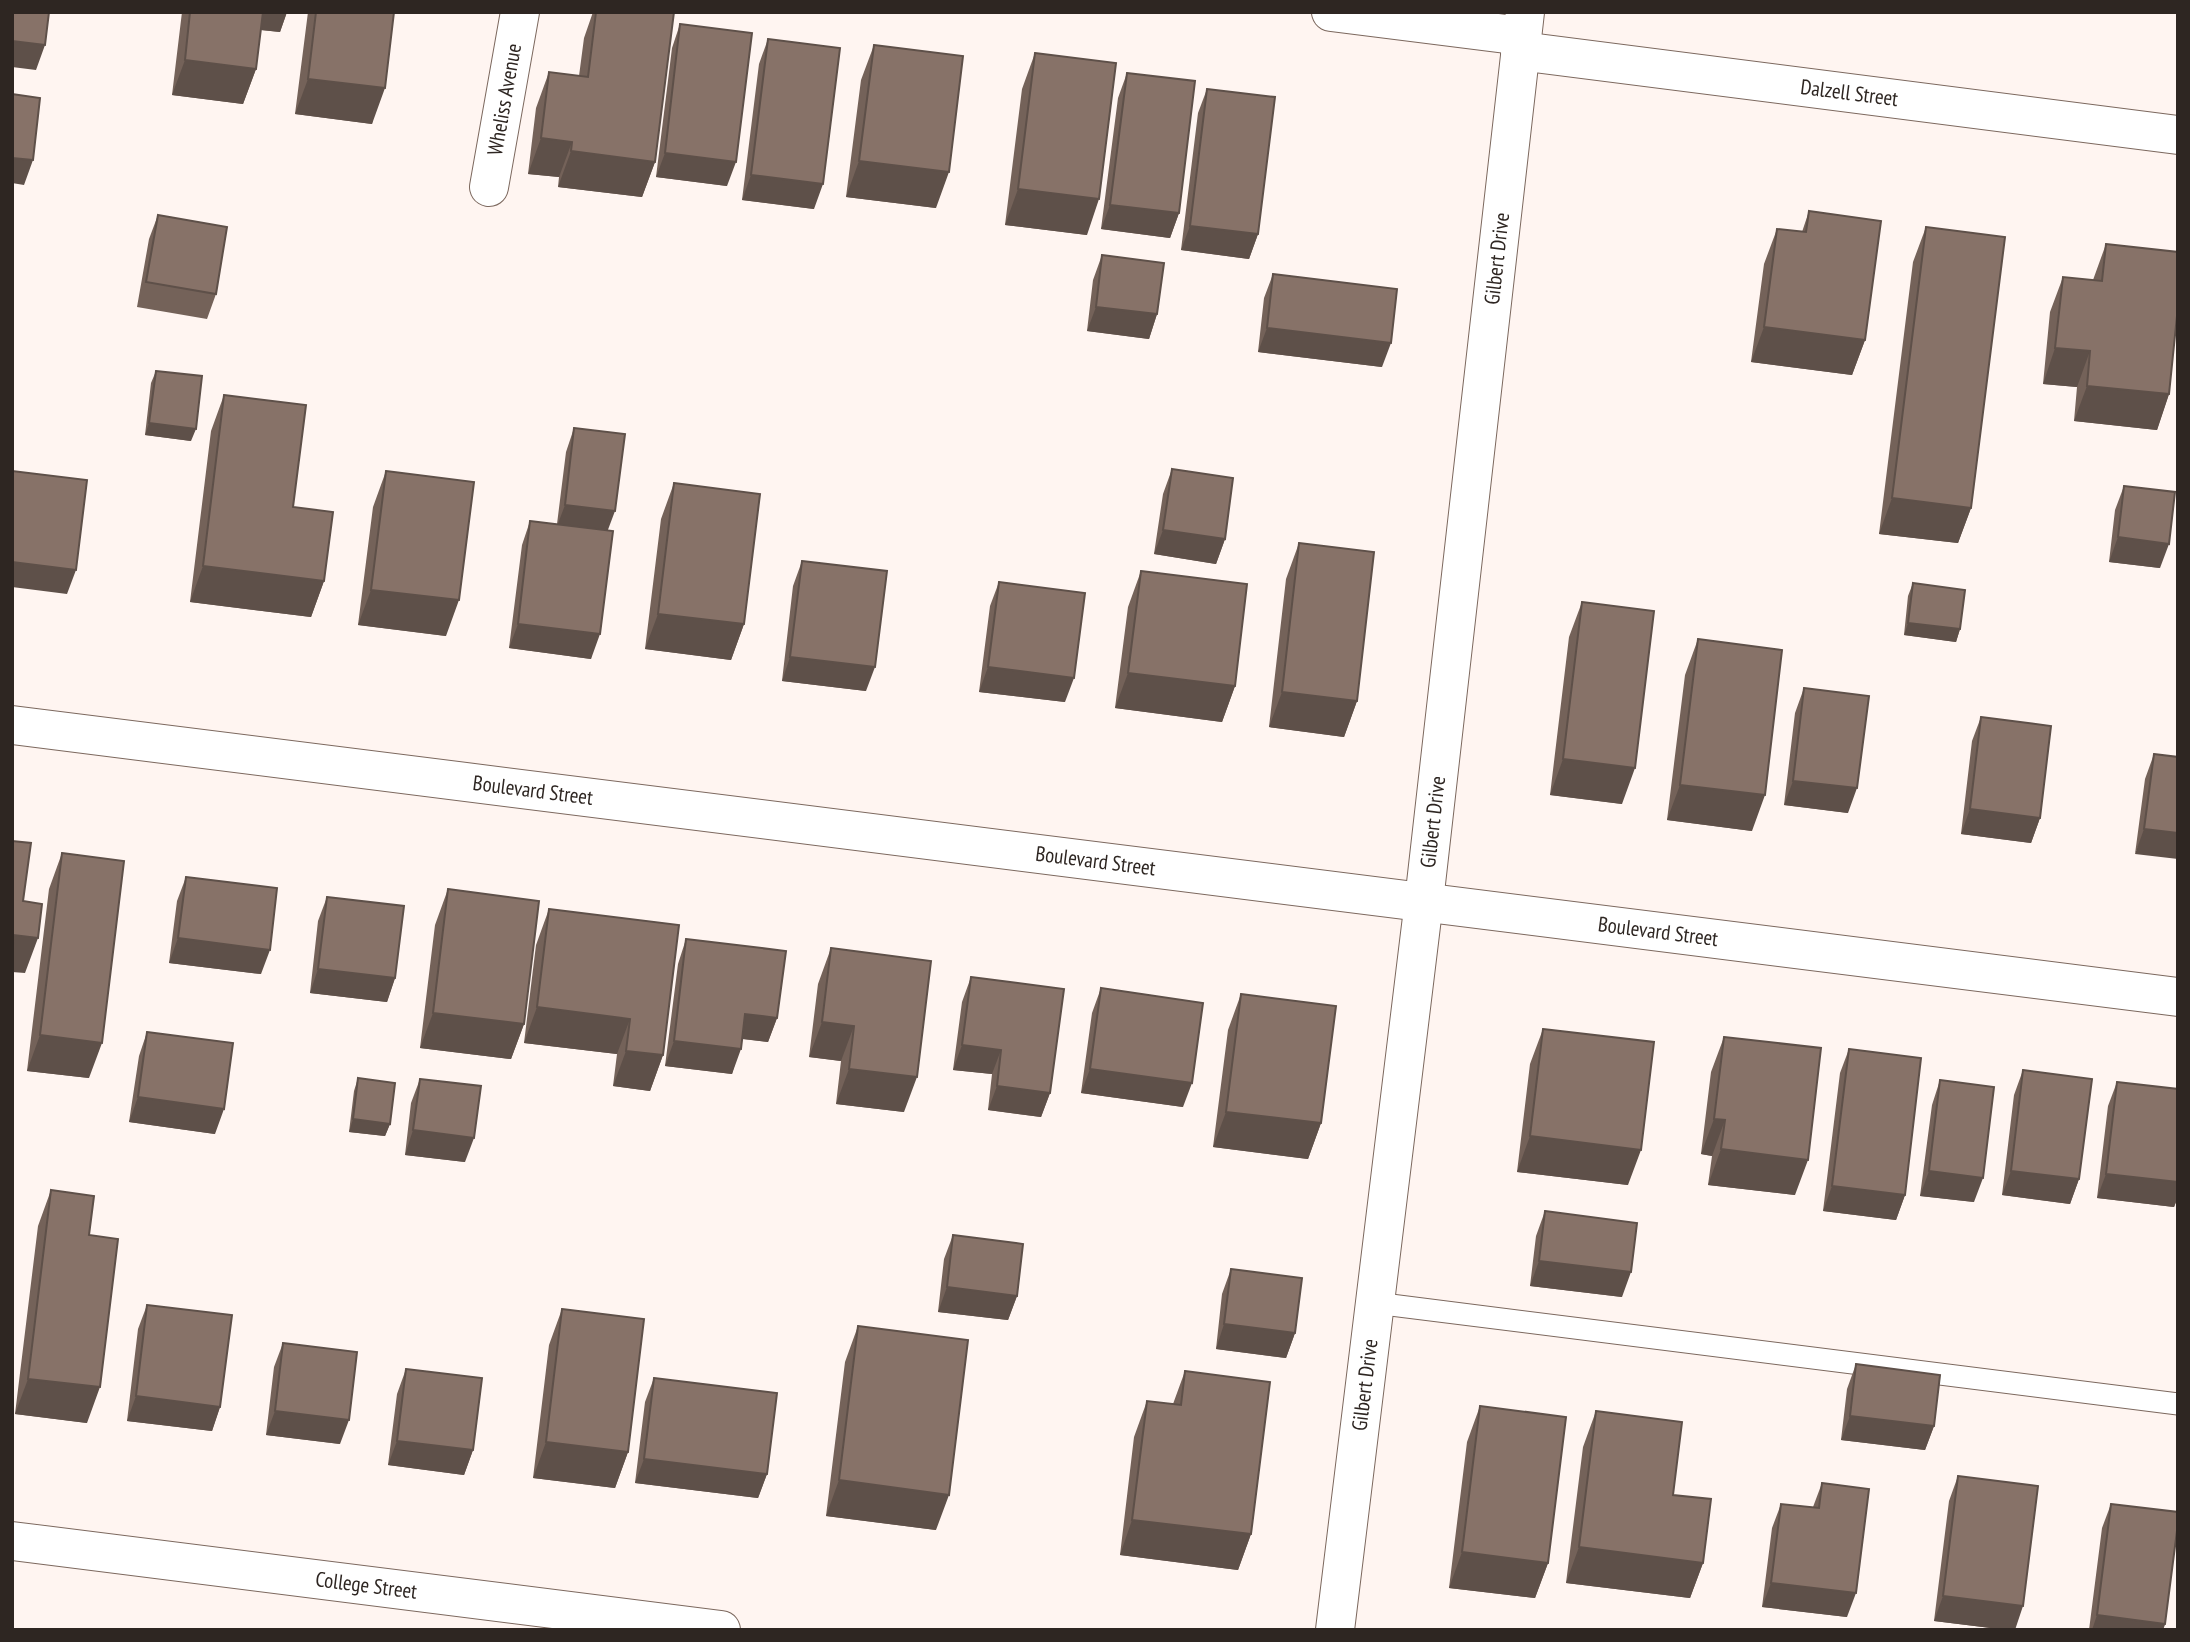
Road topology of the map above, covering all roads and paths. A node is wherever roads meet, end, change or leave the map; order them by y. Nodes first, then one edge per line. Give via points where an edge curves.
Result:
1 (520, 12) edge
2 (1331, 12) edge
3 (1523, 33) edge
4 (2178, 135) edge
5 (489, 187) dead end
6 (12, 725) edge
7 (1423, 901) junction
8 (2178, 997) edge
9 (1375, 1303) junction
10 (2178, 1404) edge
11 (12, 1541) edge
12 (720, 1630) edge
13 (1335, 1630) edge

1 - 5 street, Wheliss Avenue
2 - 3 street, Dalzell Street
3 - 4 street, Dalzell Street
3 - 7 street, Gilbert Drive
6 - 7 street, Boulevard Street
7 - 8 street, Boulevard Street
7 - 9 street, Gilbert Drive
9 - 10 lane
9 - 13 street, Gilbert Drive
11 - 12 street, College Street

